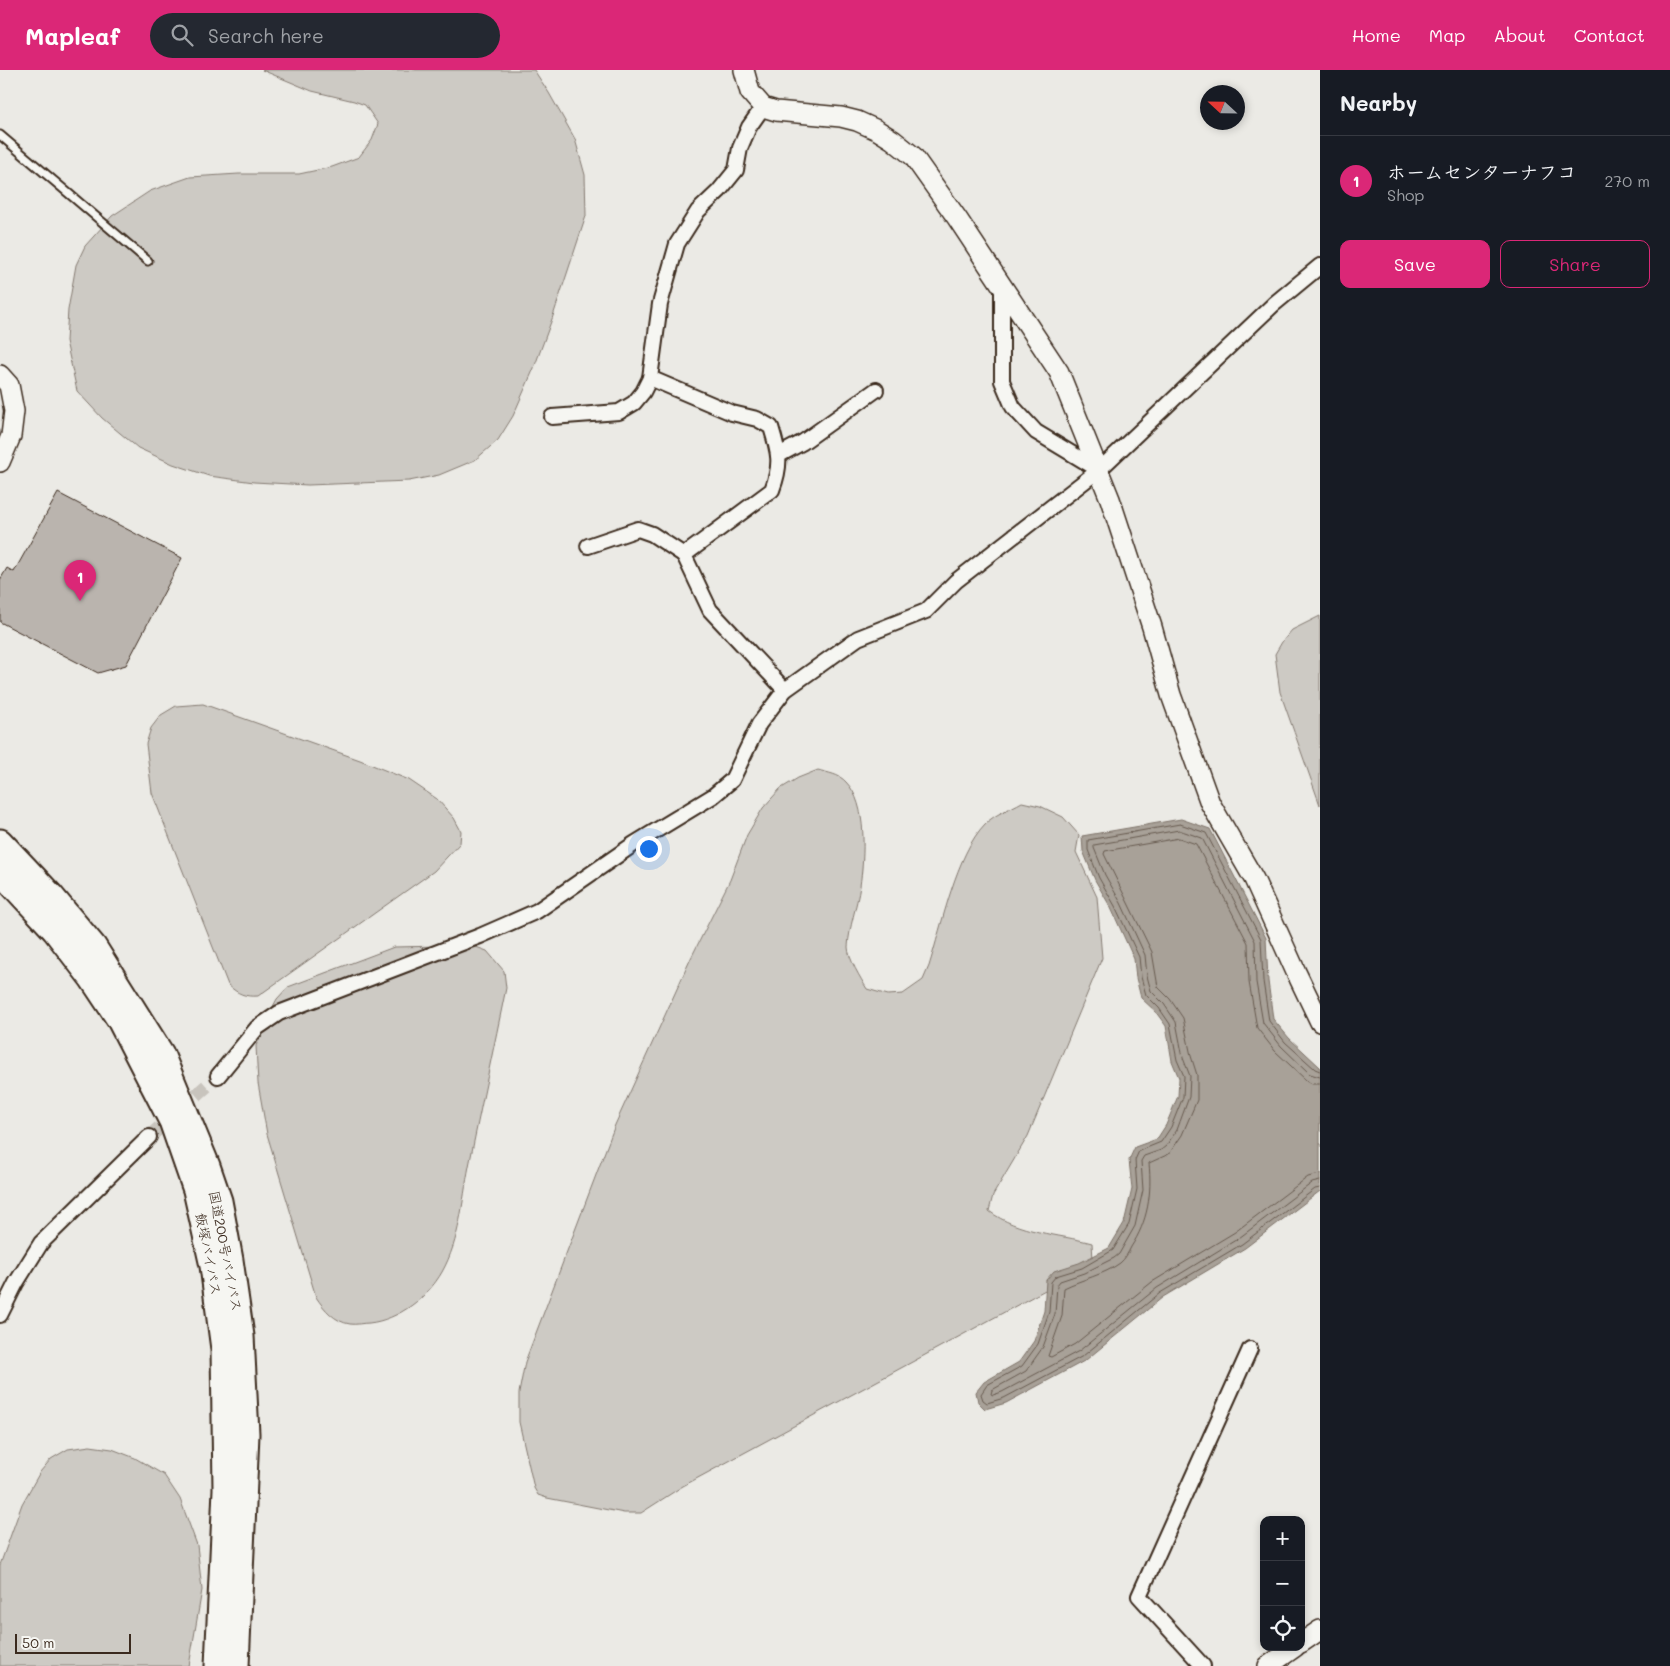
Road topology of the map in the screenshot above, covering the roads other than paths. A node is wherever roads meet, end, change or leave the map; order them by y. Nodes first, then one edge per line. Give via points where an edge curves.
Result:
1 (744, 70) edge
2 (763, 107) junction
3 (0, 135) edge
4 (148, 261) dead end
5 (1320, 266) edge
6 (1002, 287) junction
7 (0, 375) edge
8 (650, 378) junction
9 (876, 390) dead end
10 (552, 417) dead end
11 (779, 455) junction
12 (0, 462) edge
13 (1099, 470) junction
14 (588, 546) dead end
15 (684, 555) junction
16 (785, 690) junction
17 (0, 842) edge
18 (0, 871) edge
19 (1320, 1022) edge
20 (218, 1076) tunnel mouth
21 (149, 1137) tunnel mouth
22 (0, 1315) edge
23 (1250, 1349) dead end
24 (1320, 1630) edge
25 (1305, 1640) edge
26 (1290, 1651) edge
27 (218, 1666) edge
28 (236, 1666) edge
29 (1204, 1666) edge
30 (1268, 1666) edge

1 - 2 street via 750,92
2 - 6 street via 849,119 893,140 913,156
2 - 8 street via 749,127 740,148 736,170 698,211 677,244 660,304
3 - 4 lane
5 - 13 street via 1274,304
6 - 13 street via 1059,372
6 - 13 street via 1002,381 1013,407 1036,432
7 - 12 street via 9,385 14,411 11,436
8 - 10 street via 634,403 619,412
8 - 11 street via 771,427
9 - 11 street via 803,442
11 - 15 street via 778,473 772,490
13 - 16 street via 956,581 926,611 858,638
13 - 19 street via 1152,627 1171,695 1210,803 1254,879
14 - 15 street via 638,528
15 - 16 street via 710,610
16 - 20 street via 759,724 732,780 713,796 634,844 537,911 279,1013 257,1028
17 - 28 highway, 国道200号バイパス via 93,946 161,1054 219,1200 241,1336 246,1434
18 - 27 highway, 飯塚バイパス via 56,930 120,1020 172,1121 196,1190 213,1266 224,1349 226,1489
21 - 22 street via 41,1243
23 - 29 street via 1139,1596
24 - 25 street
26 - 30 street

